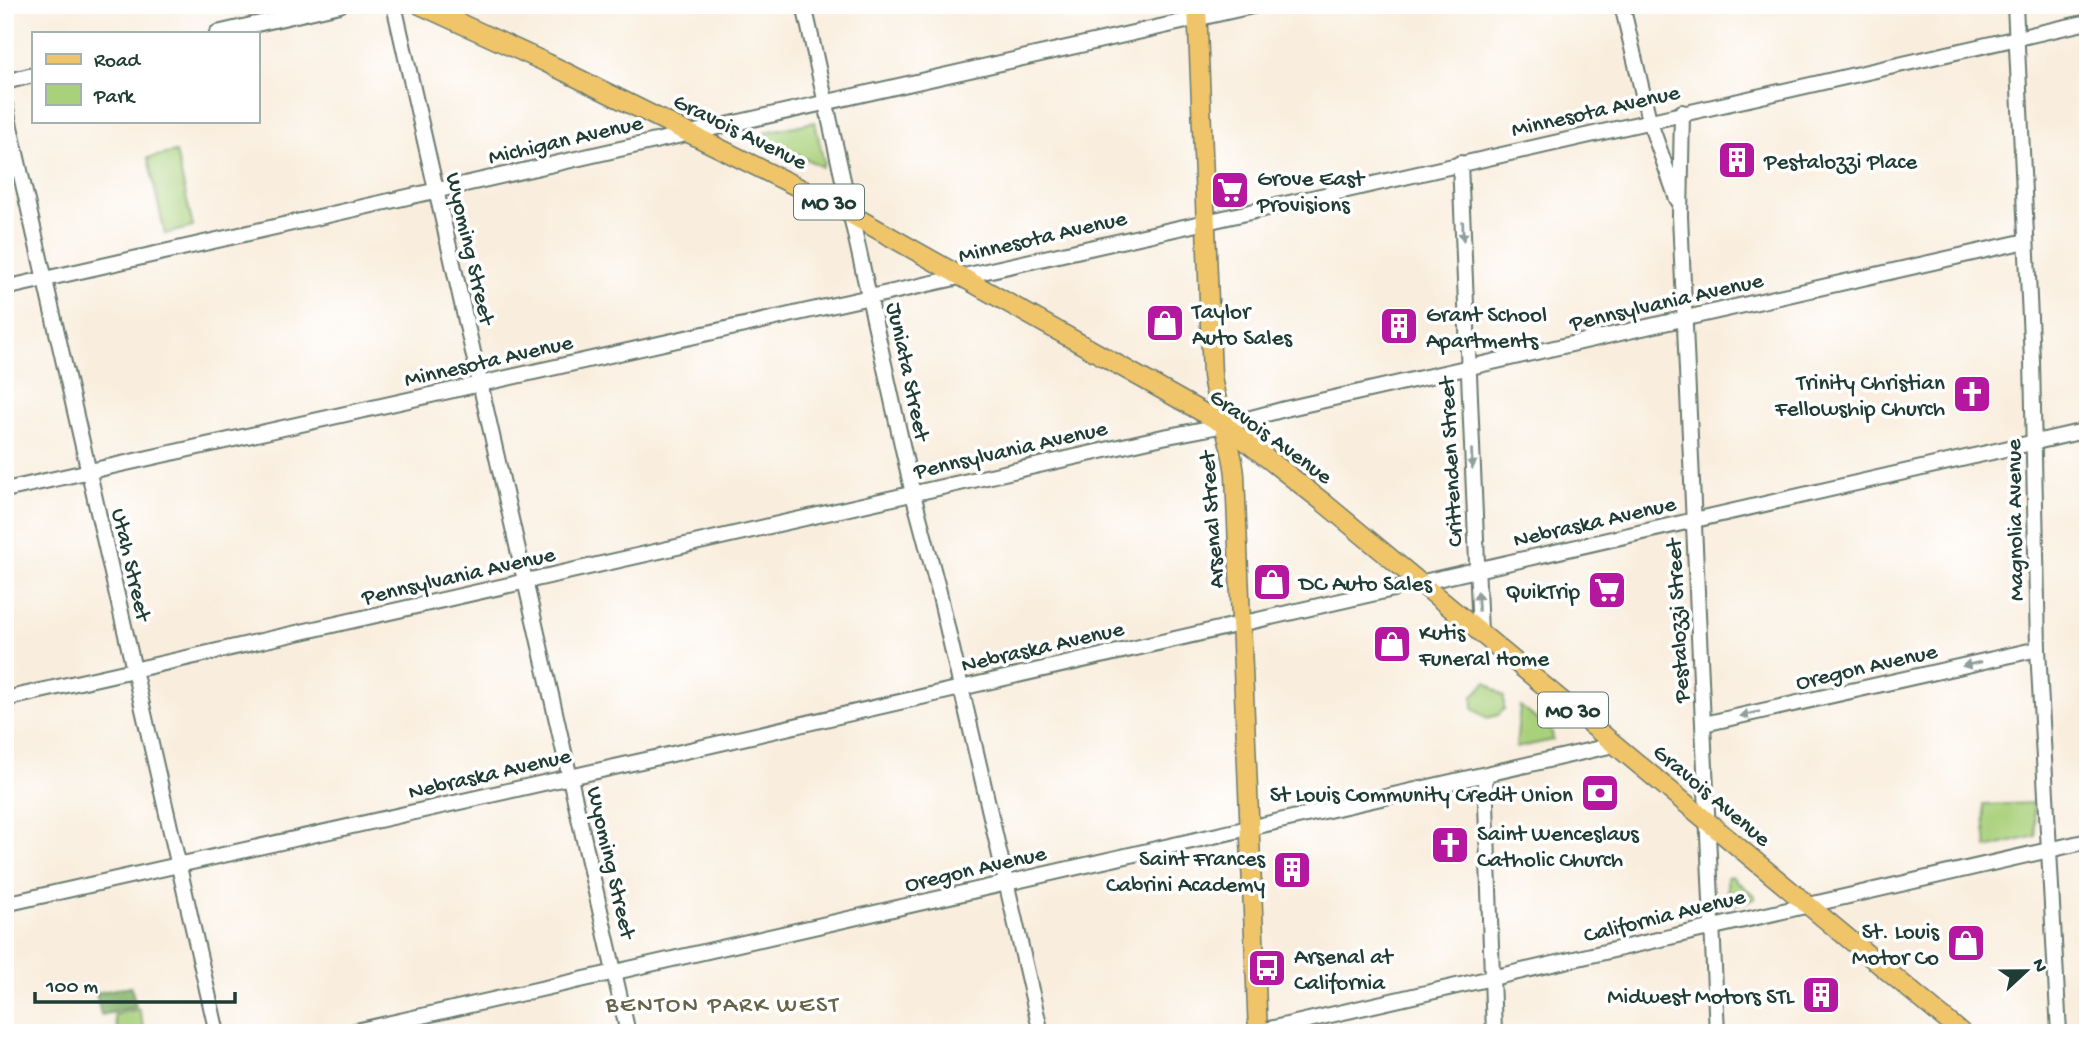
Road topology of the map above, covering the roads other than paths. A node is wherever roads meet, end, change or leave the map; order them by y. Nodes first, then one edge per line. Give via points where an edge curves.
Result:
1 (340, 5) edge
2 (394, 5) edge
3 (420, 5) edge
4 (804, 5) edge
5 (1257, 5) edge
6 (1622, 5) edge
7 (2015, 5) edge
8 (1197, 12) edge
9 (2088, 22) edge
10 (222, 32) edge
11 (2016, 38) junction
12 (32, 75) edge
13 (5, 82) edge
14 (826, 102) junction
15 (5, 106) edge
16 (1682, 112) junction
17 (1649, 120) junction
18 (692, 133) junction
19 (1460, 163) junction
20 (436, 190) junction
21 (1680, 207) junction
22 (852, 214) junction
23 (1206, 222) junction
24 (2026, 241) junction
25 (961, 276) junction
26 (45, 279) junction
27 (5, 288) edge
28 (870, 297) junction
29 (1685, 319) junction
30 (1467, 368) junction
31 (480, 384) junction
32 (1225, 425) junction
33 (2088, 430) edge
34 (2034, 442) junction
35 (89, 472) junction
36 (5, 490) edge
37 (913, 494) junction
38 (1695, 520) junction
39 (1477, 570) junction
40 (525, 582) junction
41 (1421, 584) junction
42 (1241, 623) junction
43 (1480, 633) junction
44 (2038, 649) junction
45 (134, 670) junction
46 (961, 687) junction
47 (5, 699) edge
48 (1704, 724) junction
49 (1614, 745) junction
50 (1485, 775) junction
51 (570, 776) junction
52 (1708, 822) junction
53 (1250, 828) junction
54 (2088, 841) edge
55 (2048, 850) junction
56 (179, 865) junction
57 (1006, 883) junction
58 (5, 904) edge
59 (1807, 905) junction
60 (1712, 926) junction
61 (614, 972) junction
62 (1492, 980) junction
63 (1256, 1032) edge
64 (217, 1033) edge
65 (346, 1033) edge
66 (628, 1033) edge
67 (1041, 1033) edge
68 (1494, 1033) edge
69 (1717, 1033) edge
70 (1962, 1033) edge
71 (2059, 1033) edge

1 - 10 street
2 - 20 street, Wyoming Street
3 - 18 main road, Gravois Avenue / MO 30
4 - 14 street, Juniata Street
5 - 8 street, Michigan Avenue
6 - 17 street, Pestalozzi Street
7 - 11 street, Magnolia Avenue
8 - 14 street, Michigan Avenue
8 - 23 main road, Arsenal Street
9 - 11 street, Minnesota Avenue
11 - 16 street, Minnesota Avenue
11 - 24 street, Magnolia Avenue
12 - 13 street
14 - 18 street, Michigan Avenue
14 - 22 street, Juniata Street
15 - 26 street, Utah Street
16 - 17 street, Minnesota Avenue
16 - 21 street, Pestalozzi Street
17 - 19 street, Minnesota Avenue
17 - 21 street, Pestalozzi Street
18 - 20 street, Michigan Avenue
18 - 22 main road, Gravois Avenue / MO 30
19 - 23 street, Minnesota Avenue
19 -> 30 street, Crittenden Street
20 - 26 street, Michigan Avenue
20 - 31 street, Wyoming Street
21 - 29 street, Pestalozzi Street
22 - 25 main road, Gravois Avenue / MO 30
22 - 28 street, Juniata Street
23 - 25 street, Minnesota Avenue
23 - 32 main road, Arsenal Street via 1212,375
24 - 29 street, Pennsylvania Avenue
24 - 34 street, Magnolia Avenue
25 - 28 street, Minnesota Avenue
25 - 32 main road, Gravois Avenue / MO 30
26 - 27 street, Michigan Avenue
26 - 35 street, Utah Street
28 - 31 street, Minnesota Avenue
28 - 37 street, Juniata Street
29 - 30 street, Pennsylvania Avenue
29 - 38 street, Pestalozzi Street
30 - 32 street, Pennsylvania Avenue
30 -> 39 street, Crittenden Street
31 - 35 street, Minnesota Avenue
31 - 40 street, Wyoming Street
32 - 37 street, Pennsylvania Avenue
32 - 41 main road, Gravois Avenue / MO 30
32 - 42 main road, Arsenal Street via 1234,466
33 - 34 street, Nebraska Avenue
34 - 38 street, Nebraska Avenue
34 - 44 street, Magnolia Avenue
35 - 36 street, Minnesota Avenue
35 - 45 street, Utah Street
37 - 40 street, Pennsylvania Avenue
37 - 46 street, Juniata Street
38 - 39 street, Nebraska Avenue
38 - 48 street, Pestalozzi Street
39 - 41 street, Nebraska Avenue
43 -> 39 street, Crittenden Street
40 - 45 street, Pennsylvania Avenue
40 - 51 street, Wyoming Street
41 - 42 street, Nebraska Avenue
41 - 43 main road, Gravois Avenue / MO 30
42 - 46 street, Nebraska Avenue
42 - 53 main road, Arsenal Street
43 - 49 main road, Gravois Avenue / MO 30
44 -> 48 street, Oregon Avenue
44 - 55 street, Magnolia Avenue
45 - 47 street, Pennsylvania Avenue
45 - 56 street, Utah Street
46 - 51 street, Nebraska Avenue
46 - 57 street, Juniata Street
48 - 52 street, Pestalozzi Street
49 - 50 street, Oregon Avenue
49 - 52 main road, Gravois Avenue / MO 30
50 - 53 street, Oregon Avenue
50 - 62 street
51 - 56 street, Nebraska Avenue
51 - 61 street, Wyoming Street
52 - 59 main road, Gravois Avenue / MO 30
52 - 60 street, Pestalozzi Street
53 - 57 street, Oregon Avenue
53 - 63 main road, Arsenal Street
54 - 55 street, California Avenue
55 - 59 street, California Avenue
55 - 71 street, Magnolia Avenue
56 - 58 street, Nebraska Avenue
56 - 64 street, Utah Street
57 - 61 street, Oregon Avenue
57 - 67 street, Juniata Street
59 - 60 street, California Avenue
59 - 70 main road, Gravois Avenue / MO 30
60 - 62 street, California Avenue
60 - 69 street, Pestalozzi Street
61 - 65 street, Oregon Avenue
61 - 66 street, Wyoming Street
62 - 63 street, California Avenue
62 - 68 street

